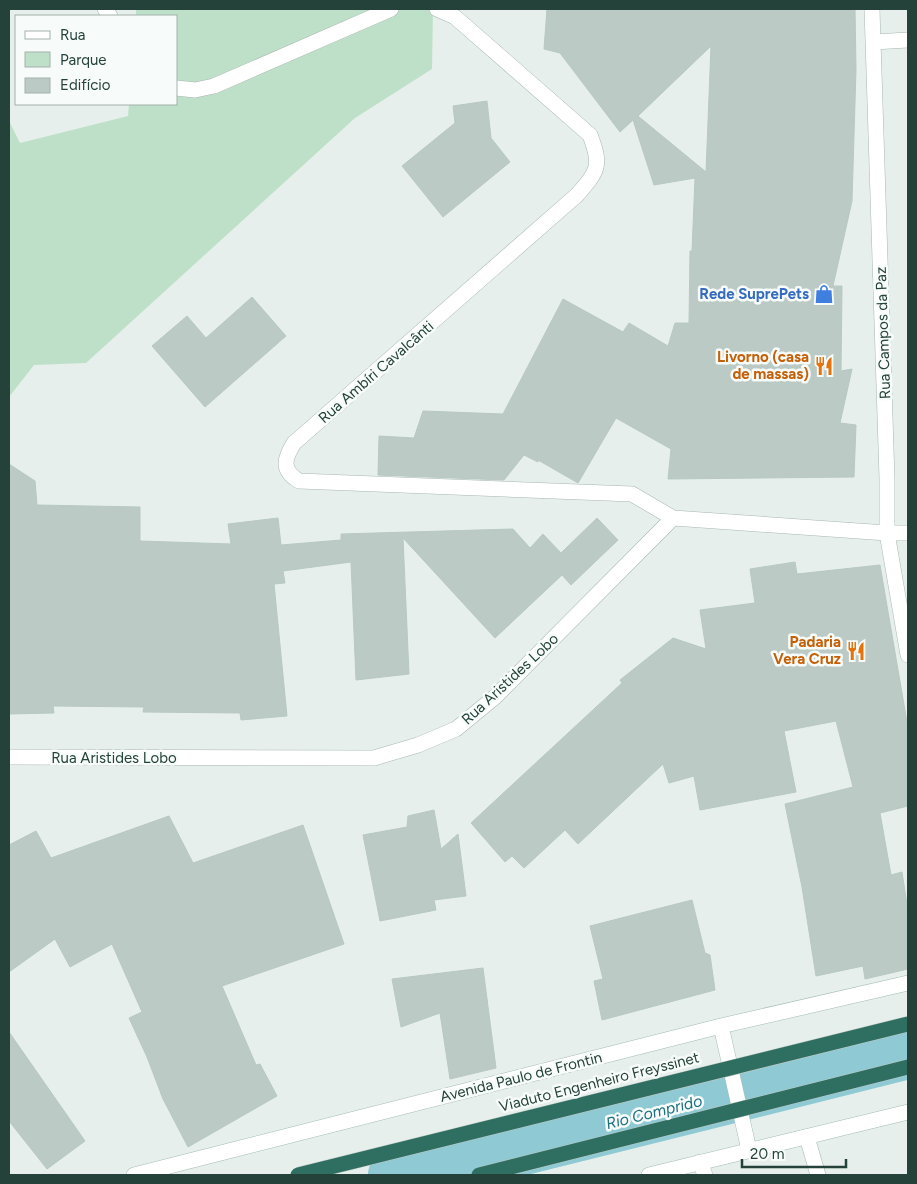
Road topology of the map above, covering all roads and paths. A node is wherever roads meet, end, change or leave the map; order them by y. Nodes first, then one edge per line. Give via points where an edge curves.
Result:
1 (391, 9) edge
2 (437, 9) edge
3 (872, 9) edge
4 (908, 40) edge
5 (873, 42) junction
6 (178, 88) edge
7 (673, 518) junction
8 (908, 533) edge
9 (888, 534) junction
10 (908, 655) edge
11 (9, 757) edge
12 (908, 983) edge
13 (908, 1024) edge
14 (721, 1026) junction
15 (908, 1068) edge
16 (908, 1112) edge
17 (807, 1137) junction
18 (750, 1150) junction
19 (702, 1169) edge
20 (656, 1174) edge
21 (134, 1175) edge
22 (298, 1175) edge
23 (479, 1175) edge
24 (818, 1175) edge

1 - 6 street via 214,86 195,90
2 - 7 street, Rua Ambíri Cavalcânti via 455,17 590,135 597,164 593,177 577,195 294,443 285,461 287,471 299,481 632,494
3 - 5 street, Rua Campos da Paz
4 - 5 street
5 - 9 street, Rua Campos da Paz
7 - 9 street
7 - 11 street, Rua Aristides Lobo via 495,697 456,729 418,745 374,758
8 - 9 street
9 - 10 street, Rua Campos da Paz
12 - 14 street, Avenida Paulo de Frontin
13 - 22 highway, Viaduto Engenheiro Freyssinet, bridge
14 - 18 street, bridge
14 - 21 street, Avenida Paulo de Frontin
15 - 23 highway, bridge
16 - 17 street
17 - 18 street
17 - 24 street
18 - 19 street
19 - 20 street

